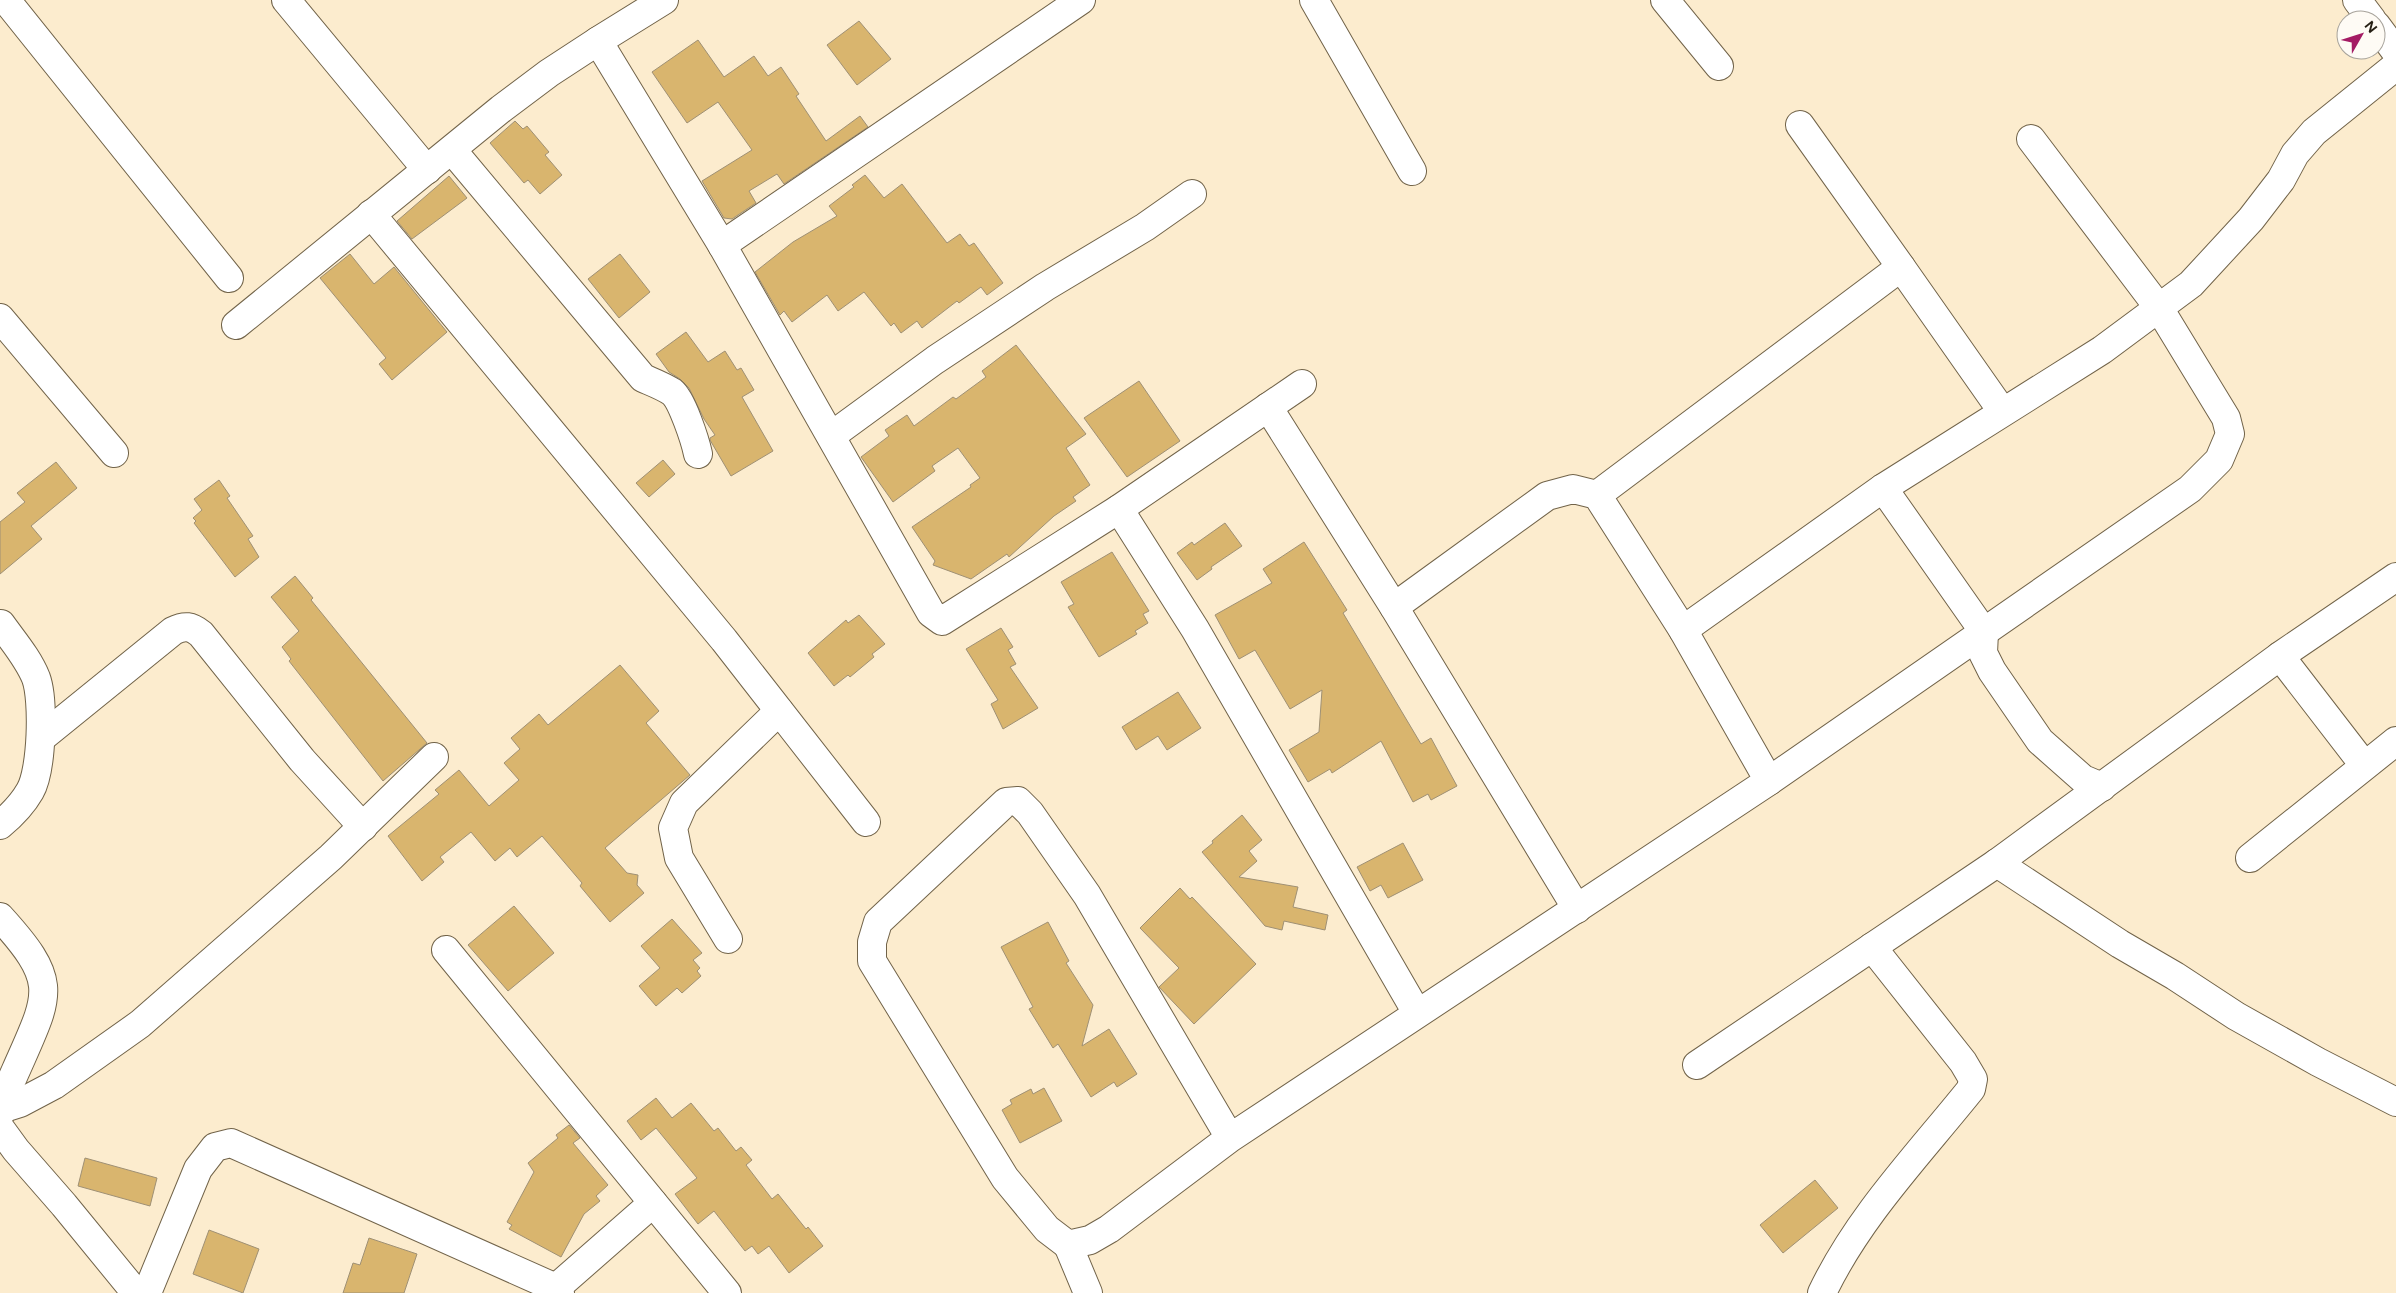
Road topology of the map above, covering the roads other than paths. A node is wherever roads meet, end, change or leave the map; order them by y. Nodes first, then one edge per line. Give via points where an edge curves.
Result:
1 (6, 0) edge
2 (286, 0) edge
3 (664, 0) edge
4 (1081, 0) edge
5 (1314, 0) edge
6 (1665, 0) edge
7 (2386, 38) edge
8 (598, 41) junction
9 (2396, 52) edge
10 (1719, 66) dead end
11 (2396, 66) edge
12 (1800, 125) dead end
13 (2031, 139) dead end
14 (452, 150) junction
15 (427, 170) junction
16 (1412, 171) dead end
17 (1192, 194) dead end
18 (371, 214) junction
19 (722, 245) junction
20 (1901, 267) junction
21 (229, 278) dead end
22 (2159, 308) junction
23 (0, 318) edge
24 (236, 326) dead end
25 (1302, 384) dead end
26 (1268, 407) junction
27 (2002, 411) junction
28 (831, 436) junction
29 (114, 453) dead end
30 (698, 454) dead end
31 (1883, 488) junction
32 (1597, 495) junction
33 (1119, 509) junction
34 (2396, 578) edge
35 (1394, 607) junction
36 (1, 624) edge
37 (1683, 630) junction
38 (1984, 632) junction
39 (2280, 656) junction
40 (779, 711) junction
41 (41, 738) junction
42 (2396, 742) edge
43 (434, 757) dead end
44 (2364, 765) junction
45 (1769, 782) junction
46 (2102, 787) junction
47 (866, 822) dead end
48 (0, 825) edge
49 (362, 827) junction
50 (2250, 858) dead end
51 (1997, 863) junction
52 (1577, 909) junction
53 (0, 917) edge
54 (728, 939) dead end
55 (1872, 947) junction
56 (446, 950) dead end
57 (1417, 1012) junction
58 (1696, 1065) dead end
59 (2396, 1102) edge
60 (0, 1117) edge
61 (1230, 1138) junction
62 (653, 1203) junction
63 (1068, 1244) junction
64 (558, 1290) edge
65 (136, 1293) edge
66 (147, 1293) edge
67 (727, 1293) edge
68 (1088, 1293) edge
69 (1822, 1293) edge

1 - 21 street
2 - 15 street
3 - 8 street
4 - 19 street
5 - 16 street
6 - 10 street
7 - 9 street
8 - 14 street via 501,109
8 - 19 street
11 - 22 street via 2314,132 2294,154 2281,180 2224,251 2191,284
12 - 20 street
13 - 22 street
14 - 15 street
14 - 30 street via 643,378 673,393 693,433
15 - 18 street
17 - 28 street via 935,360
18 - 24 street
18 - 40 street via 724,640
19 - 28 street
20 - 27 street
20 - 32 street
22 - 27 street via 2102,350
22 - 38 street via 2226,418 2230,434 2219,460 2190,489
23 - 29 street
25 - 26 street
26 - 33 street
26 - 35 street
27 - 31 street
28 - 33 street via 932,613 942,621
31 - 37 street
31 - 38 street
32 - 35 street via 1573,489 1547,496
32 - 37 street
33 - 57 street via 1195,629
34 - 39 street
35 - 52 street
36 - 41 street via 28,660 37,680
37 - 45 street
38 - 45 street
38 - 46 street via 1984,653 1992,671 2040,741 2083,779
39 - 44 street
39 - 46 street
40 - 47 street
40 - 54 street via 684,803 673,828 679,858
41 - 48 street via 32,789 19,809
41 - 49 street via 173,631 191,626
42 - 44 street
43 - 49 street
44 - 50 street
45 - 52 street
46 - 51 street
49 - 60 street via 331,858 140,1024 54,1085
51 - 55 street
51 - 59 street via 2236,1016
52 - 57 street
53 - 60 street via 33,956 42,974 44,993 39,1019
55 - 58 street
55 - 69 street via 1973,1079 1970,1089 1872,1211 1838,1260
56 - 62 street
57 - 61 street
60 - 65 street via 16,1150
61 - 63 street via 1109,1229 1090,1240
61 - 63 street via 1078,881 1025,807 1018,801 1006,802 878,922 872,942 872,961 1005,1178 1040,1222
62 - 64 street
62 - 67 street
63 - 68 street
64 - 66 street via 231,1143 216,1147 198,1169

